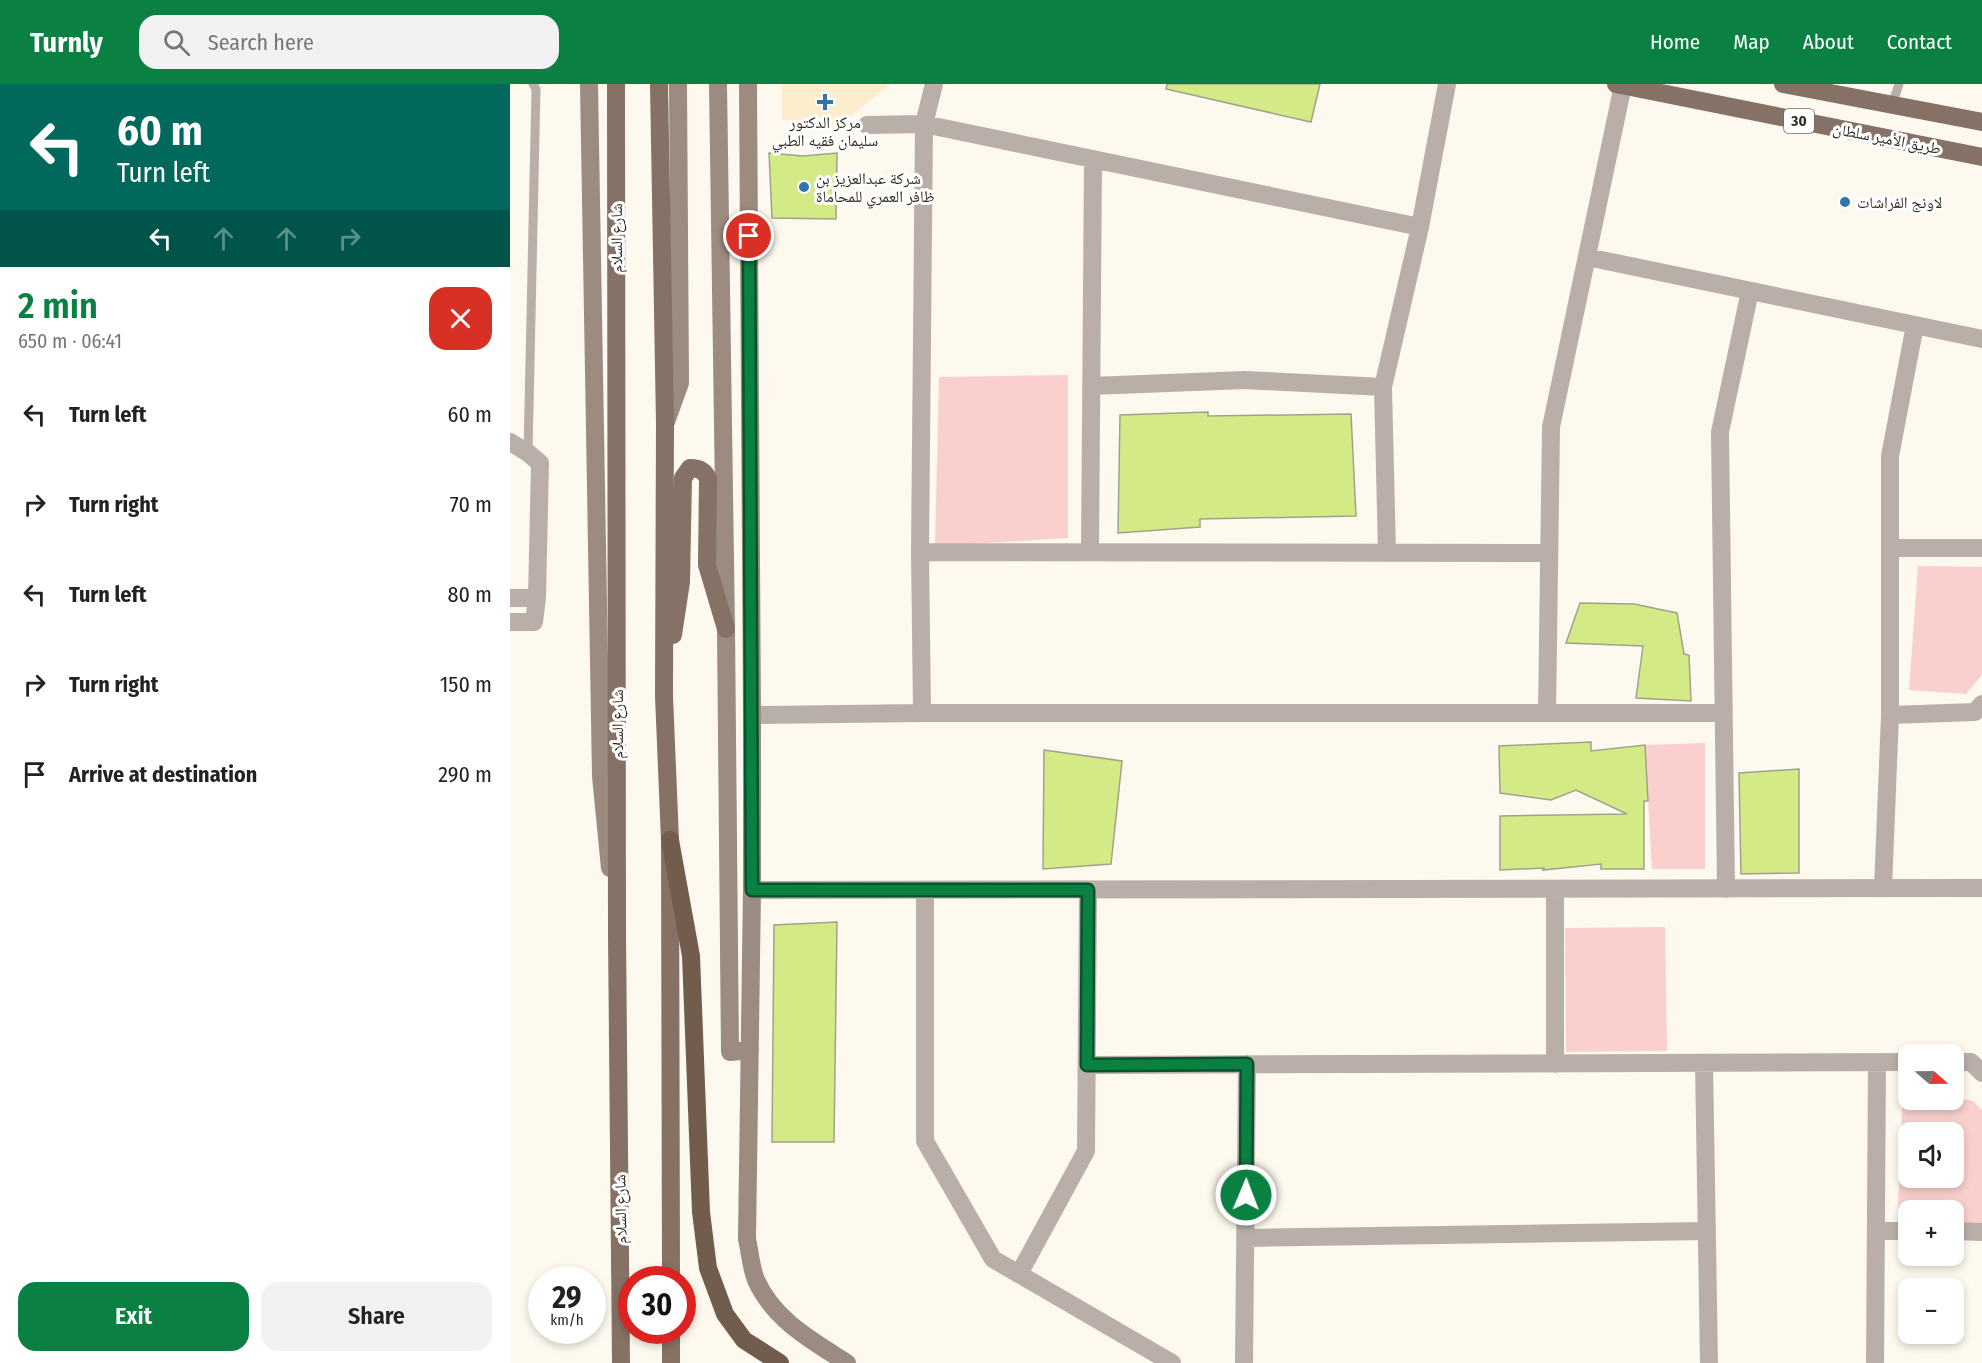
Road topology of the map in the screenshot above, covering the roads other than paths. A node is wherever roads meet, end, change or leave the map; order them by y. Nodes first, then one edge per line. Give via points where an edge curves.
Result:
1 (533, 84) edge
2 (589, 84) edge
3 (616, 84) edge
4 (659, 84) edge
5 (678, 84) edge
6 (718, 84) edge
7 (748, 84) edge
8 (934, 84) edge
9 (1447, 84) edge
10 (1783, 84) edge
11 (1899, 84) edge
12 (1619, 85) edge
13 (1806, 86) edge
14 (1840, 89) edge
15 (1892, 105) junction
16 (1982, 122) edge
17 (924, 124) junction
18 (867, 125) dead end
19 (1982, 157) edge
20 (1093, 159) junction
21 (1420, 227) junction
22 (1587, 257) junction
23 (1750, 291) junction
24 (1915, 325) junction
25 (1982, 339) edge
26 (1091, 386) junction
27 (1383, 387) junction
28 (665, 424) junction
29 (510, 442) edge
30 (528, 453) junction
31 (1982, 548) edge
32 (1890, 549) junction
33 (920, 552) junction
34 (1090, 552) junction
35 (1387, 553) junction
36 (1550, 553) junction
37 (510, 598) edge
38 (537, 598) junction
39 (510, 622) edge
40 (726, 629) junction
41 (664, 696) junction
42 (1982, 704) edge
43 (922, 713) junction
44 (1547, 713) junction
45 (1723, 713) junction
46 (1890, 715) junction
47 (752, 716) junction
48 (670, 840) junction
49 (1884, 888) junction
50 (1982, 888) edge
51 (1555, 889) junction
52 (1726, 889) junction
53 (752, 890) junction
54 (925, 890) junction
55 (1088, 890) junction
56 (617, 934) junction
57 (750, 1050) junction
58 (1877, 1062) junction
59 (1898, 1062) edge
60 (1964, 1062) edge
61 (1704, 1063) junction
62 (1247, 1064) junction
63 (1555, 1064) junction
64 (1087, 1065) junction
65 (1982, 1073) edge
66 (1707, 1231) junction
67 (1876, 1231) junction
68 (1898, 1231) edge
69 (1964, 1231) edge
70 (1982, 1232) edge
71 (1245, 1238) junction
72 (671, 1266) edge
73 (1019, 1274) junction
74 (671, 1344) edge
75 (621, 1363) edge
76 (671, 1363) edge
77 (780, 1363) edge
78 (847, 1363) edge
79 (1172, 1363) edge
80 (1244, 1363) edge
81 (1709, 1363) edge
82 (1875, 1363) edge

1 - 30 lane via 536,89
2 - 56 main road via 601,776
3 - 56 main road, شارع السلام
4 - 28 main road
5 - 28 main road via 680,383
6 - 40 main road
7 - 47 main road
8 - 17 street
9 - 21 street
10 - 13 main road, طريق الأمير سلطان / 30
11 - 15 lane
12 - 19 main road, طريق الأمير سلطان / 30
12 - 22 street
13 - 14 main road, طريق الأمير سلطان / 30
14 - 15 main road, طريق الأمير سلطان / 30
15 - 16 main road, طريق الأمير سلطان / 30
17 - 18 street
17 - 20 street
17 - 33 street
20 - 21 street
20 - 26 street
21 - 27 street
22 - 23 street
22 - 36 street via 1551,427
23 - 24 street
23 - 45 street via 1720,432
24 - 25 street
24 - 32 street via 1890,456
26 - 27 street via 1245,380
26 - 34 street
27 - 35 street
28 - 41 main road
29 - 30 street
30 - 38 street via 540,463
31 - 32 street
32 - 46 street
33 - 34 street
33 - 43 street
34 - 35 street
35 - 36 street
36 - 44 street
37 - 38 street
38 - 39 street via 534,622
40 - 41 main road via 707,565 708,479 706,473 690,468 683,478 681,582
40 - 57 main road via 730,1052
41 - 48 main road
42 - 46 street via 1975,712
43 - 44 street
43 - 47 street
44 - 45 street
45 - 52 street
46 - 49 street
47 - 53 main road
48 - 72 main road
48 - 77 highway via 691,956 701,1212 708,1268 725,1314 744,1340
49 - 50 street
49 - 52 street
51 - 52 street
51 - 55 street
51 - 63 street
53 - 54 street
53 - 57 main road
54 - 55 street
54 - 73 street via 926,1141 993,1259
55 - 64 street
56 - 75 main road, شارع السلام
57 - 78 main road via 747,1239 755,1278 769,1304 792,1328
58 - 59 street
58 - 61 street
58 - 67 street
60 - 65 street via 1971,1062
61 - 63 street
61 - 66 street
62 - 63 street
62 - 64 street
62 - 71 street
64 - 73 street via 1086,1151
66 - 71 street
66 - 81 street
67 - 68 street
67 - 82 street
69 - 70 street
71 - 80 street
73 - 79 street
74 - 76 main road

